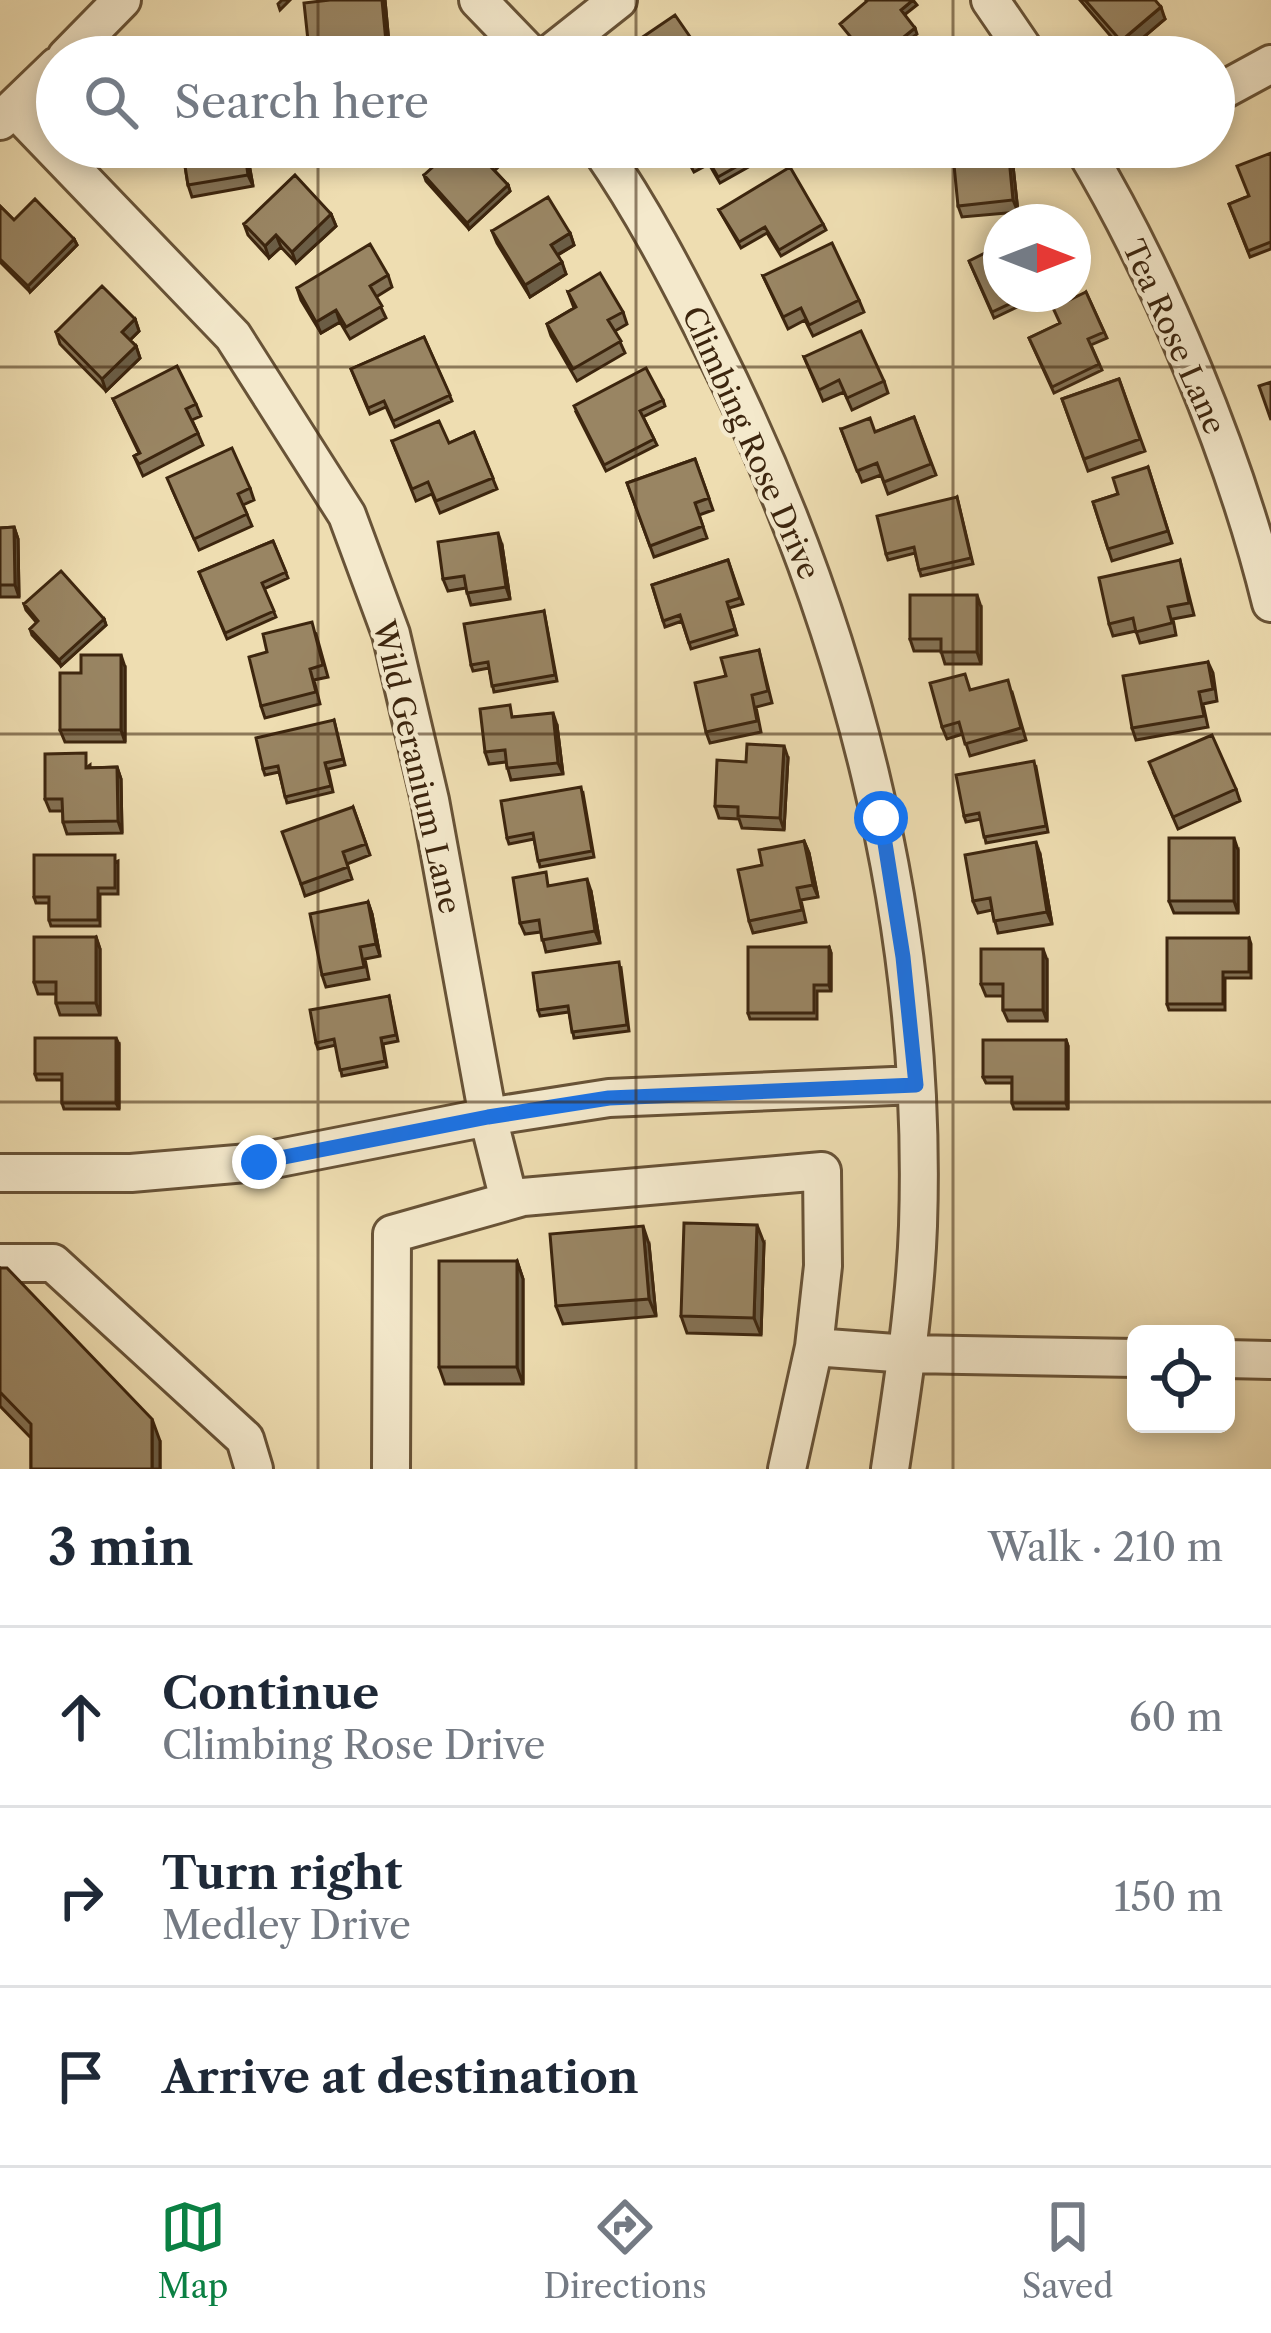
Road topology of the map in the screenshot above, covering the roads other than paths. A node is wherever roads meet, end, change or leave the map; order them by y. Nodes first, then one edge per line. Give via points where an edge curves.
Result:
1 (122, 0) edge
2 (478, 0) edge
3 (618, 0) edge
4 (989, 0) edge
5 (87, 36) edge
6 (513, 36) edge
7 (573, 36) edge
8 (1014, 36) edge
9 (1271, 64) edge
10 (1235, 84) edge
11 (36, 87) edge
12 (8, 115) edge
13 (36, 143) edge
14 (62, 168) edge
15 (612, 168) edge
16 (1105, 168) edge
17 (1265, 553) edge
18 (1271, 603) edge
19 (916, 1085) junction
20 (492, 1132) junction
21 (0, 1173) edge
22 (509, 1200) junction
23 (0, 1263) edge
24 (814, 1347) junction
25 (908, 1354) junction
26 (1127, 1358) edge
27 (1235, 1359) edge
28 (1271, 1360) edge
29 (254, 1469) edge
30 (392, 1469) edge
31 (787, 1469) edge
32 (890, 1469) edge

1 - 5 street
2 - 6 street
3 - 7 street
4 - 8 street
9 - 10 street
11 - 12 street
12 - 13 street, Wild Geranium Lane
14 - 20 street, Wild Geranium Lane via 233,336 347,515 391,634 421,758
15 - 19 street, Climbing Rose Drive via 740,401 800,541 881,818
16 - 17 street, Tea Rose Lane
17 - 18 street, Tea Rose Lane
19 - 20 street via 609,1098
19 - 25 street, Climbing Rose Drive via 918,1226
20 - 21 street via 131,1173
20 - 22 street, Wild Geranium Lane
22 - 24 street via 822,1171
22 - 30 street via 392,1234
23 - 29 street via 53,1263 244,1439
24 - 25 street
24 - 31 street
25 - 26 street
25 - 32 street, Climbing Rose Drive
27 - 28 street

